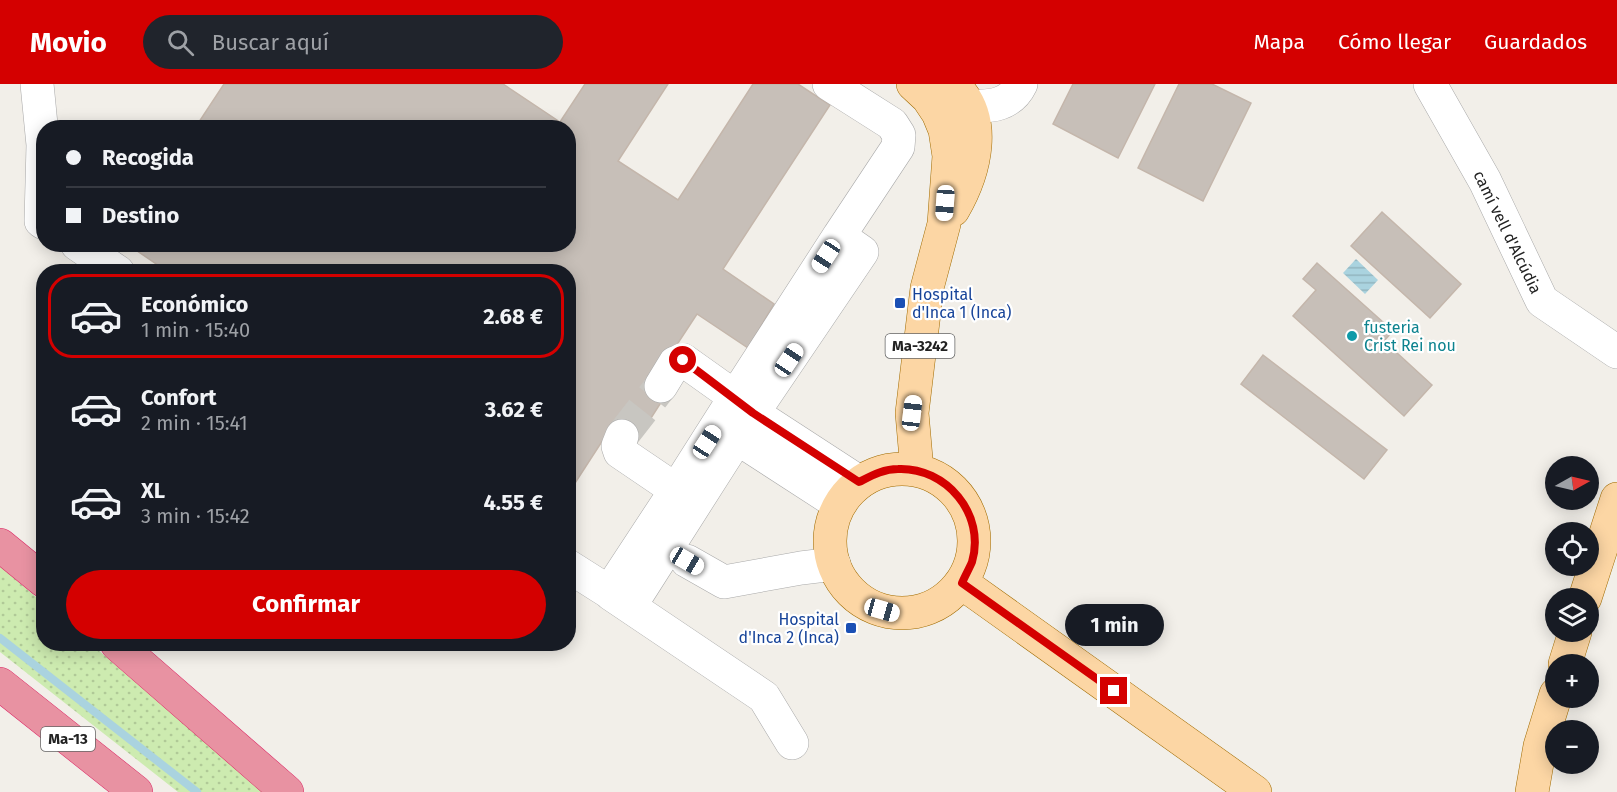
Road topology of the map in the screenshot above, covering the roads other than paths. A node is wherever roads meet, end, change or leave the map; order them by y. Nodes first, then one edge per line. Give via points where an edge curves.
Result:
1 (37, 84) edge
2 (829, 84) edge
3 (913, 84) edge
4 (1021, 84) edge
5 (1430, 84) edge
6 (961, 95) edge
7 (41, 120) edge
8 (944, 224) junction
9 (89, 252) edge
10 (106, 264) edge
11 (1617, 352) edge
12 (661, 386) tunnel mouth
13 (736, 418) junction
14 (622, 436) dead end
15 (917, 470) junction
16 (676, 490) junction
17 (849, 493) junction
18 (1617, 499) edge
19 (0, 545) edge
20 (687, 561) dead end
21 (834, 564) junction
22 (576, 571) edge
23 (36, 575) edge
24 (962, 583) junction
25 (1588, 588) edge
26 (619, 599) junction
27 (125, 651) edge
28 (0, 684) edge
29 (1552, 708) edge
30 (792, 743) dead end
31 (1531, 775) edge
32 (136, 792) edge
33 (287, 792) edge
34 (1255, 792) edge

1 - 7 street
2 - 13 street via 892,124 899,135 898,147 839,236 862,252
3 - 8 main road, Ma-3242 via 928,98 945,130 949,156
4 - 6 street via 1017,93 1004,103 987,107
5 - 11 street, camí vell d'Alcúdia via 1485,181 1542,302
6 - 8 main road, Ma-3242 via 975,137 972,168
8 - 15 main road, Ma-3242 via 927,288 912,413
9 - 10 street
12 - 13 street via 675,363 683,360
13 - 16 street
13 - 17 street
13 - 26 street
14 - 16 street via 620,452
15 - 17 main road via 896,468 877,473
15 - 24 main road via 939,478 969,514 974,538 972,561
16 - 26 street
17 - 21 main road via 830,526
18 - 25 main road
19 - 23 highway
20 - 21 street via 724,582
21 - 24 main road via 851,593 870,607 893,614 913,614 932,608
22 - 26 street
24 - 34 main road
26 - 30 street via 764,697
27 - 33 highway
28 - 32 highway, Ma-13
29 - 31 main road

